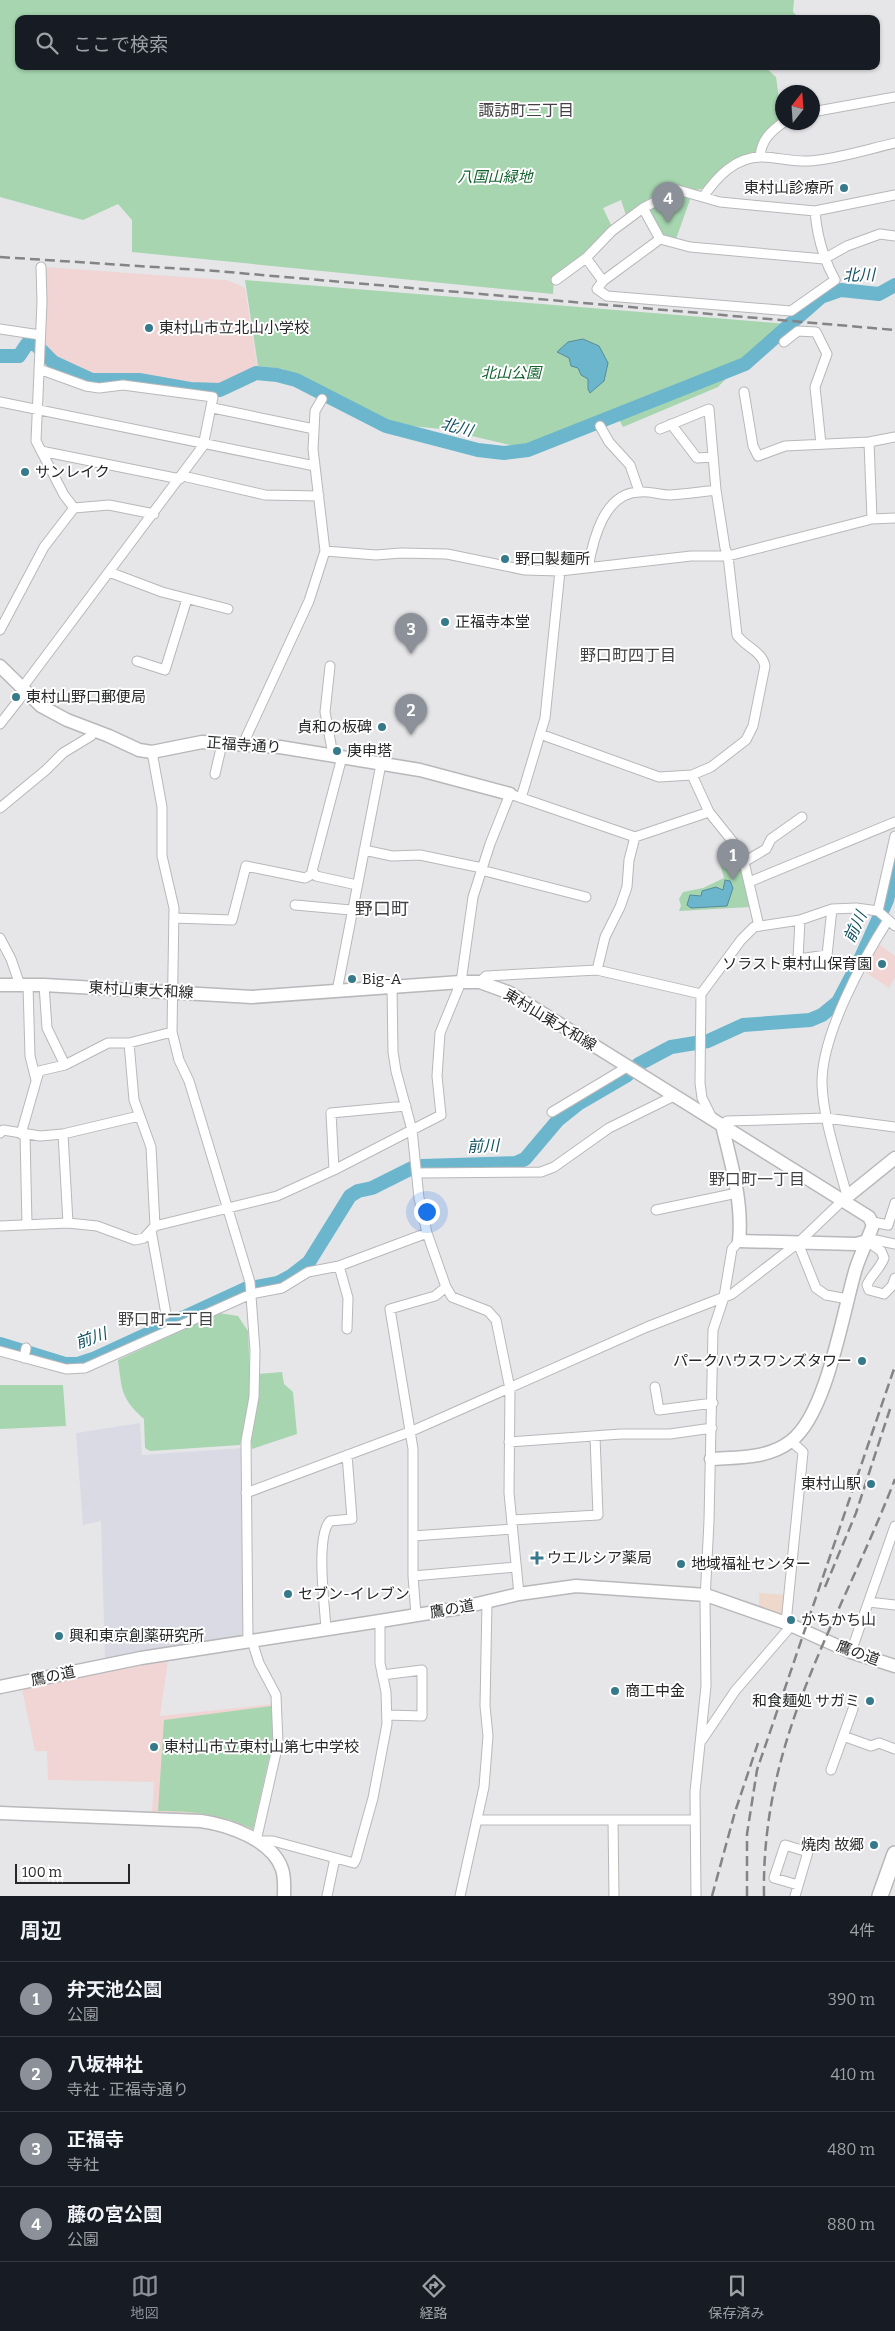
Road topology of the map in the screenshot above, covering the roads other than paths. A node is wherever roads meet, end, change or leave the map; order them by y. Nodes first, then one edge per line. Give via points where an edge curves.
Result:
1 (895, 97) edge
2 (820, 111) edge
3 (775, 128) edge
4 (895, 143) edge
5 (760, 157) junction
6 (895, 195) edge
7 (703, 197) junction
8 (643, 208) junction
9 (815, 211) junction
10 (895, 236) edge
11 (660, 239) junction
12 (586, 258) junction
13 (824, 259) junction
14 (40, 267) dead end
15 (556, 280) dead end
16 (603, 281) junction
17 (0, 329) edge
18 (40, 339) junction
19 (784, 342) dead end
20 (39, 366) junction
21 (744, 392) dead end
22 (322, 399) dead end
23 (0, 402) edge
24 (212, 408) junction
25 (37, 409) junction
26 (671, 424) junction
27 (600, 426) dead end
28 (314, 429) junction
29 (660, 429) dead end
30 (895, 437) edge
31 (869, 442) junction
32 (204, 443) junction
33 (821, 444) junction
34 (41, 451) junction
35 (713, 457) junction
36 (315, 466) junction
37 (181, 477) junction
38 (716, 490) junction
39 (639, 491) junction
40 (319, 496) junction
41 (74, 508) junction
42 (154, 514) junction
43 (895, 518) edge
44 (872, 519) junction
45 (325, 551) junction
46 (728, 556) junction
47 (588, 568) junction
48 (109, 572) junction
49 (560, 572) junction
50 (187, 599) junction
51 (228, 609) dead end
52 (3, 618) edge
53 (0, 630) edge
54 (137, 660) dead end
55 (0, 666) edge
56 (330, 666) dead end
57 (23, 690) junction
58 (0, 724) edge
59 (94, 730) junction
60 (540, 734) junction
61 (222, 744) junction
62 (243, 744) junction
63 (152, 752) junction
64 (338, 756) junction
65 (381, 764) junction
66 (215, 774) dead end
67 (692, 775) junction
68 (515, 796) junction
69 (0, 808) edge
70 (709, 812) junction
71 (802, 817) dead end
72 (895, 822) edge
73 (635, 836) junction
74 (895, 836) edge
75 (364, 850) junction
76 (744, 862) junction
77 (482, 869) junction
78 (314, 873) junction
79 (749, 882) junction
80 (357, 885) junction
81 (586, 897) dead end
82 (295, 905) dead end
83 (832, 909) junction
84 (351, 910) junction
85 (879, 911) junction
86 (174, 918) junction
87 (800, 920) junction
88 (892, 923) edge
89 (759, 926) junction
90 (0, 938) edge
91 (598, 970) junction
92 (461, 982) junction
93 (480, 982) junction
94 (24, 985) junction
95 (44, 985) junction
96 (0, 986) edge
97 (392, 987) junction
98 (173, 991) junction
99 (337, 991) junction
100 (701, 994) junction
101 (172, 1032) junction
102 (129, 1044) junction
103 (65, 1065) junction
104 (631, 1070) junction
105 (36, 1080) junction
106 (674, 1096) junction
107 (406, 1106) junction
108 (552, 1112) dead end
109 (139, 1116) junction
110 (826, 1118) junction
111 (718, 1123) junction
112 (895, 1126) edge
113 (1, 1129) edge
114 (412, 1130) junction
115 (23, 1134) junction
116 (63, 1134) junction
117 (895, 1158) edge
118 (417, 1169) junction
119 (334, 1170) junction
120 (737, 1193) junction
121 (845, 1198) junction
122 (895, 1202) edge
123 (226, 1207) junction
124 (656, 1210) dead end
125 (873, 1222) junction
126 (68, 1223) junction
127 (27, 1224) junction
128 (0, 1226) edge
129 (154, 1228) junction
130 (427, 1233) junction
131 (739, 1241) junction
132 (867, 1241) junction
133 (798, 1243) junction
134 (893, 1243) edge
135 (884, 1255) junction
136 (339, 1266) junction
137 (895, 1278) edge
138 (446, 1287) junction
139 (251, 1288) junction
140 (724, 1297) junction
141 (848, 1299) junction
142 (166, 1314) dead end
143 (347, 1329) dead end
144 (26, 1348) dead end
145 (0, 1351) edge
146 (24, 1358) junction
147 (655, 1387) dead end
148 (510, 1389) junction
149 (713, 1404) junction
150 (712, 1428) junction
151 (412, 1431) junction
152 (595, 1437) junction
153 (791, 1441) junction
154 (509, 1442) junction
155 (347, 1455) junction
156 (711, 1459) junction
157 (246, 1493) junction
158 (512, 1525) junction
159 (895, 1526) edge
160 (413, 1536) junction
161 (516, 1567) junction
162 (413, 1576) junction
163 (519, 1594) junction
164 (706, 1594) junction
165 (488, 1602) junction
166 (869, 1602) junction
167 (895, 1605) edge
168 (416, 1615) junction
169 (380, 1621) junction
170 (789, 1624) junction
171 (326, 1630) junction
172 (250, 1642) junction
173 (851, 1652) junction
174 (895, 1666) edge
175 (382, 1675) junction
176 (0, 1687) edge
177 (853, 1708) dead end
178 (387, 1715) junction
179 (843, 1736) junction
180 (702, 1740) junction
181 (895, 1749) edge
182 (830, 1770) dead end
183 (0, 1813) edge
184 (477, 1820) junction
185 (613, 1820) junction
186 (695, 1820) junction
187 (256, 1841) junction
188 (335, 1858) junction
189 (894, 1862) edge
190 (798, 1885) junction
191 (284, 1896) edge
192 (327, 1896) edge
193 (460, 1896) edge
194 (614, 1896) edge
195 (696, 1896) edge
196 (795, 1896) edge
197 (880, 1896) edge

1 - 2 street
3 - 5 street via 761,147
4 - 5 street via 808,161
5 - 7 street via 719,175
6 - 9 street
7 - 8 street via 678,190
7 - 9 street via 720,202
8 - 11 street
8 - 12 street via 612,231
9 - 13 street via 816,233
10 - 13 street via 880,234
11 - 13 street via 690,247
11 - 16 street
12 - 15 street
12 - 16 street
13 - 16 street via 835,280 791,311 606,296 596,289
14 - 18 street
17 - 18 street
18 - 20 street
19 - 33 street via 798,331 816,332 826,347 826,362 815,387
20 - 24 street via 86,386 123,385 213,397
20 - 25 street
21 - 33 street via 753,446 758,456 785,446
22 - 28 street via 315,411
23 - 25 street
24 - 28 street
24 - 32 street
25 - 32 street
25 - 34 street via 36,441
26 - 29 street
26 - 35 street via 697,458
26 - 35 street via 709,409
27 - 39 street via 608,442 630,465
28 - 36 street
30 - 31 street
31 - 33 street
31 - 44 street
32 - 36 street
32 - 37 street
34 - 37 street
34 - 41 street
35 - 38 street
36 - 40 street
37 - 40 street via 265,495
37 - 42 street
38 - 39 street via 668,495
38 - 46 street
39 - 47 street via 621,496 610,508 592,546
40 - 45 street
41 - 42 street via 109,505
41 - 52 street via 44,547
42 - 48 street
43 - 44 street
44 - 46 street
45 - 49 street via 376,555 447,554 525,570
45 - 62 street via 309,601
46 - 47 street via 691,556
46 - 67 street via 737,635 764,659 765,666 746,740 711,767
47 - 49 street
48 - 50 street
48 - 57 street
49 - 60 street via 545,718
50 - 51 street
50 - 54 street via 166,670
52 - 53 street
55 - 57 street, 正福寺通り
56 - 64 street via 325,712
57 - 58 street
57 - 59 street, 正福寺通り via 41,706
59 - 63 street, 正福寺通り via 134,748
59 - 69 street via 92,736 63,753
60 - 67 street via 659,777
60 - 68 street
61 - 62 street, 正福寺通り
61 - 63 street, 正福寺通り via 202,742
61 - 66 street
62 - 64 street, 正福寺通り
63 - 86 street via 162,807 162,856
64 - 65 street, 正福寺通り
64 - 78 street
65 - 68 street, 正福寺通り via 420,770
65 - 75 street
67 - 70 street
68 - 73 street
68 - 77 street
70 - 73 street
70 - 76 street
71 - 76 street via 771,839 766,849
72 - 79 street
73 - 91 street via 627,887 605,938
74 - 85 street
75 - 77 street via 392,856 420,855
75 - 80 street
76 - 79 street
77 - 81 street
77 - 92 street via 473,897
78 - 80 street
78 - 86 street via 305,878 246,866 232,920
79 - 89 street
80 - 84 street
82 - 84 street
83 - 85 street
83 - 87 street
83 - 87 street via 827,955 798,959
84 - 99 street
85 - 88 street
86 - 98 street
87 - 89 street
88 - 110 street via 872,945 830,1034 823,1064
89 - 100 street via 740,940
90 - 94 street
91 - 93 street via 486,976
91 - 100 street
92 - 93 street, 東村山東大和線
92 - 97 street, 東村山東大和線
92 - 114 street via 440,1033 437,1076 441,1116
93 - 104 street, 東村山東大和線 via 510,993
94 - 95 street, 東村山東大和線
94 - 96 street, 東村山東大和線
94 - 105 street via 30,1056
95 - 98 street, 東村山東大和線
95 - 103 street via 47,1028
97 - 99 street, 東村山東大和線
97 - 107 street via 393,1052
98 - 99 street, 東村山東大和線 via 252,997
98 - 101 street
100 - 111 street via 702,1098 707,1111
101 - 102 street
101 - 123 street
102 - 103 street via 108,1044
102 - 109 street via 134,1100
103 - 105 street via 39,1072
104 - 106 street, 東村山東大和線
104 - 108 street
105 - 115 street
106 - 111 street, 東村山東大和線
106 - 118 street via 610,1128 542,1172
107 - 114 street
107 - 119 street via 331,1113
109 - 116 street
109 - 129 street via 151,1147
110 - 111 street via 727,1120
110 - 112 street
110 - 121 street
111 - 120 street
111 - 121 street, 東村山東大和線
113 - 115 street
114 - 118 street
114 - 119 street
115 - 116 street
115 - 127 street
116 - 126 street
117 - 121 street
118 - 130 street via 419,1198
119 - 123 street via 277,1196
120 - 124 street
120 - 131 street via 741,1220
121 - 125 street, 東村山東大和線
121 - 133 street
122 - 125 street via 888,1225
123 - 129 street
123 - 139 street
125 - 132 street
126 - 127 street
126 - 129 street via 97,1226 134,1240 144,1238
127 - 128 street
129 - 142 street
130 - 136 street
130 - 138 street
131 - 133 street
131 - 140 street via 732,1249
132 - 133 street via 856,1244
132 - 134 street
132 - 135 street
132 - 141 street
133 - 140 street
133 - 141 street via 816,1288 826,1295
134 - 135 street via 886,1246
135 - 137 street via 880,1269 869,1281 868,1288 884,1294
136 - 139 street via 308,1272 282,1288
136 - 143 street via 348,1298
138 - 148 street via 460,1302 494,1316
138 - 151 street via 435,1296 390,1309
139 - 146 street via 85,1368 66,1369
139 - 157 street via 254,1397 246,1441
140 - 148 street via 647,1327
140 - 149 street via 713,1330
141 - 153 street via 818,1402 805,1426
144 - 146 street
145 - 146 street
147 - 149 street via 659,1410
148 - 151 street
148 - 154 street
149 - 150 street
150 - 152 street via 670,1434
150 - 156 street
151 - 155 street
151 - 160 street
152 - 154 street
152 - 158 street via 598,1515
153 - 156 street via 762,1455
153 - 170 street via 803,1452
154 - 158 street
155 - 157 street
155 - 171 street via 352,1518 330,1521 325,1526 322,1542
156 - 164 street
157 - 172 street
158 - 160 street
158 - 161 street
159 - 166 street
160 - 162 street
161 - 162 street
161 - 163 street
162 - 168 street
163 - 164 street, 鷹の道 via 576,1586
163 - 165 street, 鷹の道
164 - 170 street, 鷹の道
164 - 180 street via 706,1686
165 - 168 street, 鷹の道
165 - 184 street via 485,1706 488,1736 484,1787
166 - 167 street
166 - 173 street
168 - 169 street, 鷹の道
169 - 171 street, 鷹の道
169 - 175 street
170 - 173 street, 鷹の道
170 - 180 street via 735,1691
171 - 172 street, 鷹の道
172 - 176 street, 鷹の道 via 141,1658
172 - 187 street via 276,1695 278,1744
173 - 174 street, 鷹の道
175 - 178 street
175 - 178 street via 422,1670 422,1716
177 - 179 street
178 - 188 street via 373,1798 356,1860 354,1863
179 - 181 street via 871,1746 879,1743
179 - 182 street
180 - 186 street via 696,1772
183 - 187 street via 201,1821 227,1827
184 - 185 street
184 - 193 street
185 - 186 street
185 - 194 street
186 - 195 street
187 - 188 street via 273,1841
187 - 191 street via 278,1861 284,1878
188 - 192 street
189 - 197 main road
190 - 190 street via 808,1852 785,1845 774,1878
190 - 196 street

